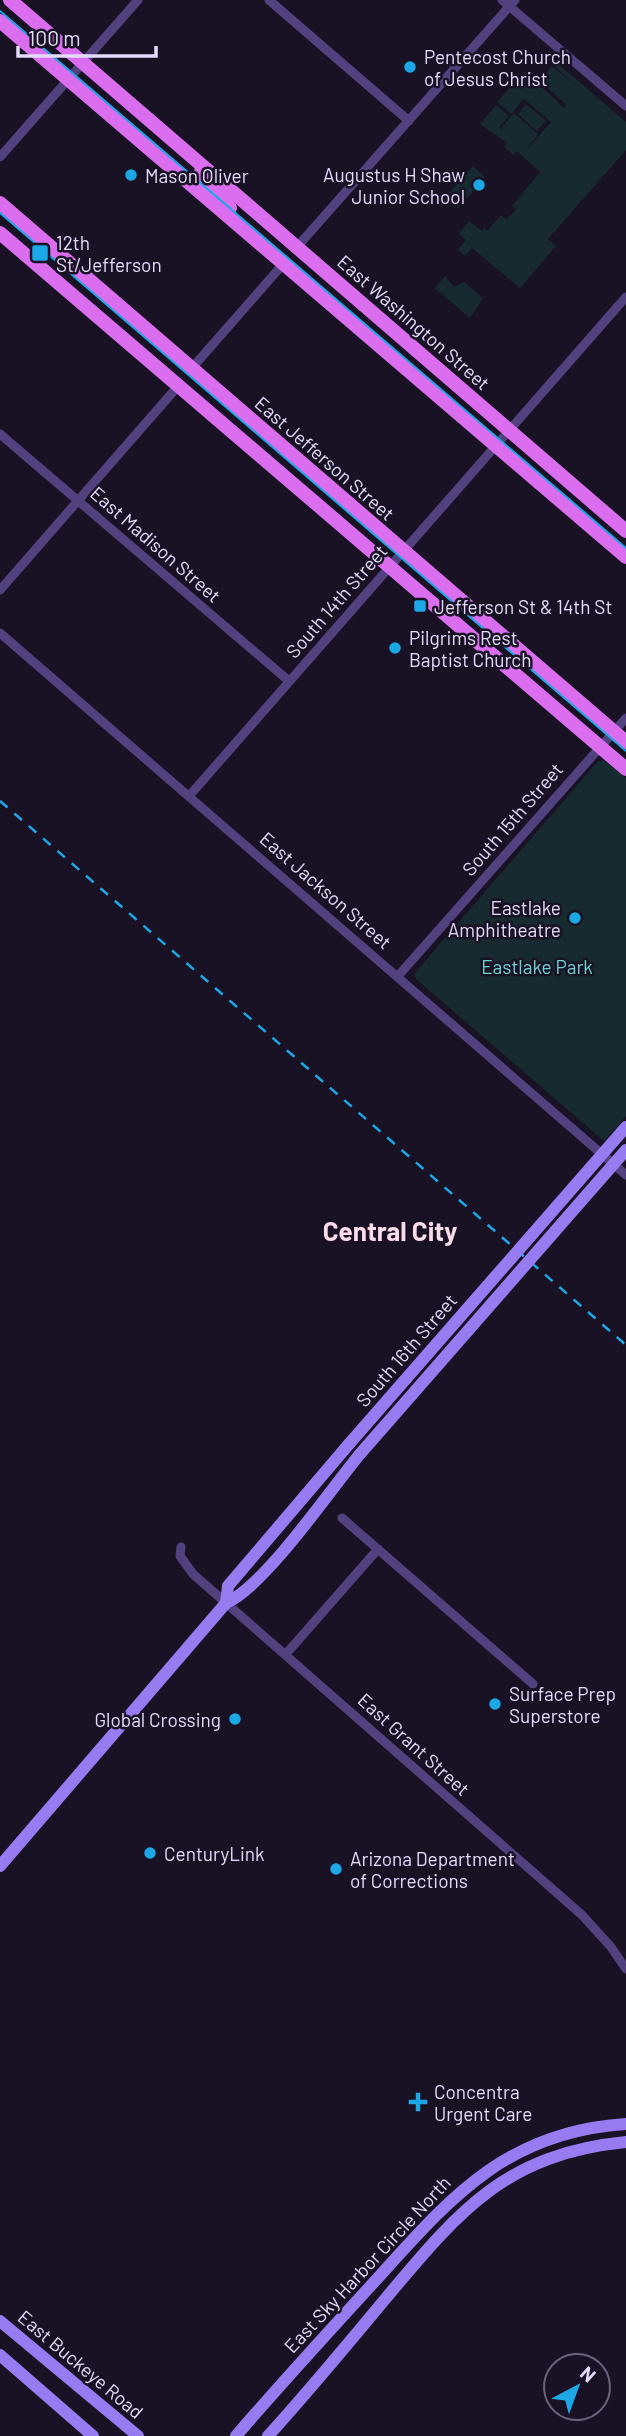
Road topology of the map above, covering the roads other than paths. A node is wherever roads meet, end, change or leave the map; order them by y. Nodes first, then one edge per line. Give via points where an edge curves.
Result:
1 (10, 0) edge
2 (138, 0) edge
3 (269, 0) edge
4 (508, 2) edge
5 (0, 21) edge
6 (83, 63) junction
7 (68, 80) junction
8 (626, 106) edge
9 (409, 121) junction
10 (176, 142) junction
11 (0, 157) edge
12 (0, 203) edge
13 (0, 233) edge
14 (254, 236) junction
15 (297, 247) junction
16 (284, 263) junction
17 (624, 302) edge
18 (192, 368) junction
19 (179, 385) junction
20 (227, 399) junction
21 (509, 429) junction
22 (0, 434) edge
23 (495, 445) junction
24 (287, 480) junction
25 (78, 500) junction
26 (626, 531) edge
27 (403, 550) junction
28 (626, 557) edge
29 (389, 567) junction
30 (0, 590) edge
31 (0, 633) edge
32 (289, 681) junction
33 (626, 718) edge
34 (614, 732) junction
35 (626, 742) edge
36 (600, 746) junction
37 (626, 769) edge
38 (190, 795) junction
39 (398, 976) junction
40 (626, 1127) edge
41 (626, 1150) edge
42 (626, 1175) edge
43 (342, 1518) dead end
44 (181, 1547) dead end
45 (378, 1549) junction
46 (226, 1603) junction
47 (286, 1654) junction
48 (533, 1685) dead end
49 (0, 1866) edge
50 (626, 1969) edge
51 (626, 2124) edge
52 (626, 2142) edge
53 (0, 2321) edge
54 (0, 2355) edge
55 (93, 2436) edge
56 (138, 2436) edge
57 (236, 2436) edge
58 (268, 2436) edge

1 - 6 main road, East Washington Street
2 - 6 street
3 - 9 street
4 - 8 street
4 - 9 street
5 - 7 main road, East Washington Street
6 - 7 street
6 - 10 main road, East Washington Street
7 - 11 street
7 - 14 main road, East Washington Street
9 - 15 street
10 - 14 main road, East Washington Street
10 - 15 main road, East Washington Street
12 - 18 main road, East Jefferson Street
13 - 19 main road
14 - 16 main road, East Washington Street
15 - 21 main road, East Washington Street
16 - 18 street
16 - 23 main road, East Washington Street
17 - 21 street, South 14th Street
18 - 20 main road, East Jefferson Street
19 - 24 main road
19 - 25 street
20 - 24 main road
20 - 27 main road, East Jefferson Street
21 - 23 street, South 14th Street
21 - 26 main road, East Washington Street
22 - 25 street, East Madison Street
23 - 27 street, South 14th Street
23 - 28 main road, East Washington Street
24 - 29 main road
25 - 30 street
25 - 32 street, East Madison Street
27 - 29 street, South 14th Street
27 - 34 main road, East Jefferson Street
29 - 32 street, South 14th Street
29 - 36 main road
31 - 38 street, East Jackson Street
32 - 38 street, South 14th Street
33 - 34 street, South 15th Street
34 - 35 main road, East Jefferson Street
34 - 36 street, South 15th Street
36 - 37 main road
36 - 39 street, South 15th Street
38 - 39 street, East Jackson Street
39 - 42 street, East Jackson Street
40 - 46 main road, South 16th Street, bridge via 228,1586
41 - 46 main road, South 16th Street, bridge via 242,1596
43 - 45 street
44 - 46 street, East Grant Street via 186,1567
45 - 47 street
45 - 48 street
46 - 47 street, East Grant Street
46 - 49 main road, South 16th Street
47 - 50 street, East Grant Street via 582,1915
51 - 57 main road, East Sky Harbor Circle North via 542,2142 472,2180 431,2219
52 - 58 main road, East Sky Harbor Circle North via 576,2149 546,2159 475,2199
53 - 56 main road, East Buckeye Road
54 - 55 main road

